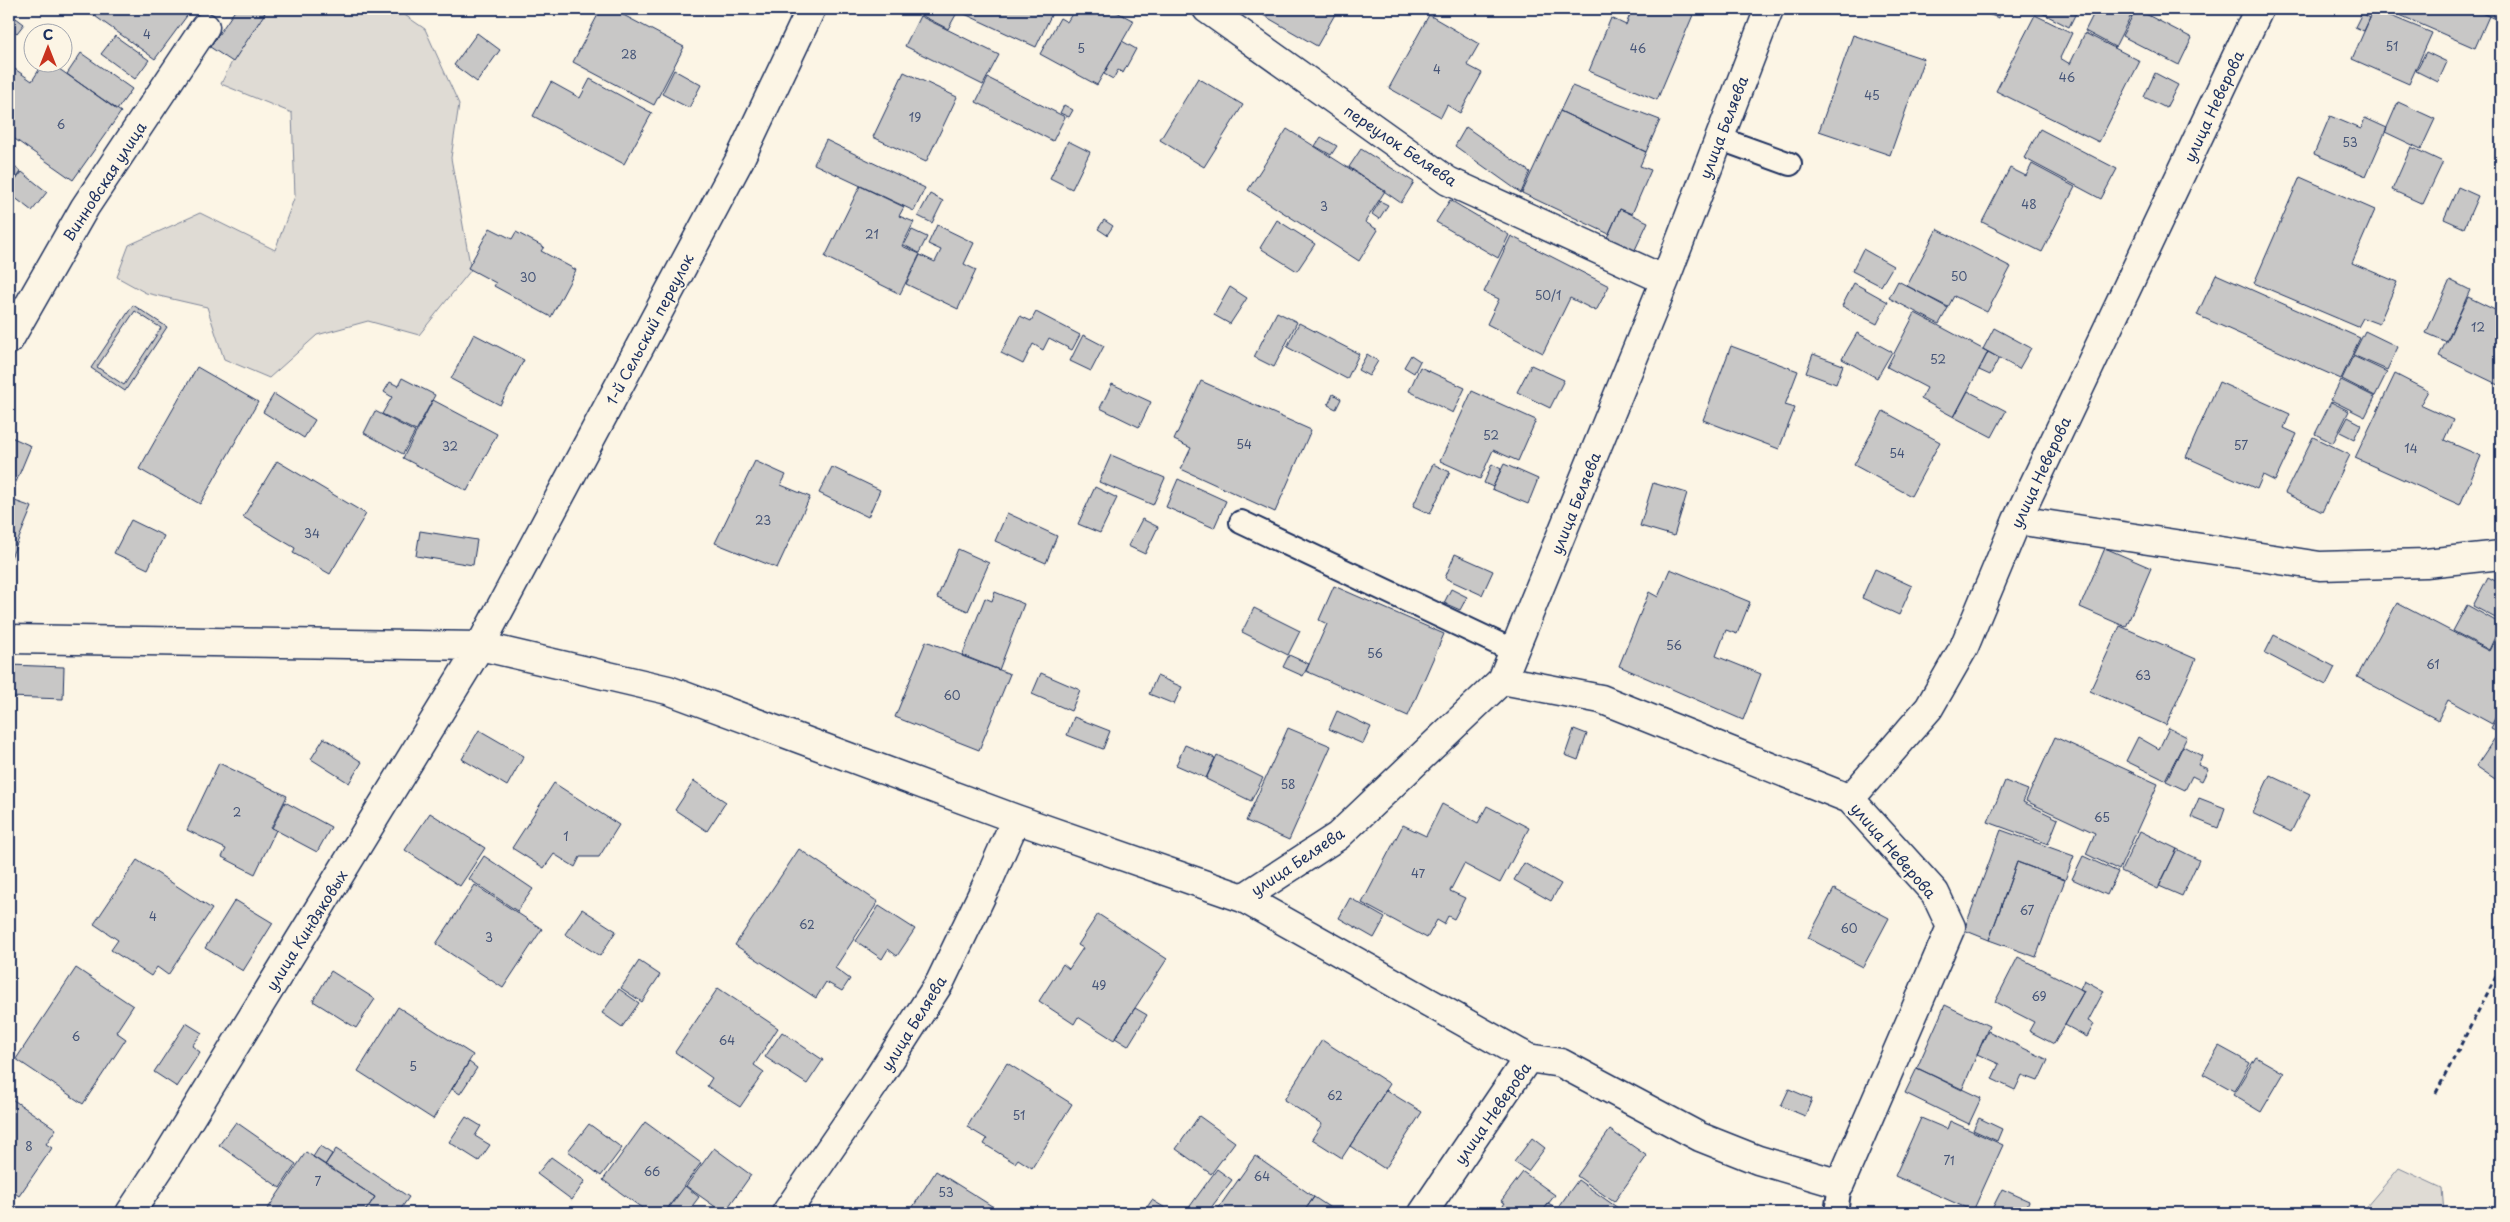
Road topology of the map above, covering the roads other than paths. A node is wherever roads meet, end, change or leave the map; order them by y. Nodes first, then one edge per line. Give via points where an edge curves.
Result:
1 (811, 9) edge
2 (1208, 9) edge
3 (1769, 9) edge
4 (2259, 9) edge
5 (205, 27) dead end
6 (1718, 138) junction
7 (1790, 164) dead end
8 (1665, 280) junction
9 (9, 340) edge
10 (2017, 520) junction
11 (1241, 522) dead end
12 (2501, 554) edge
13 (9, 639) edge
14 (480, 646) junction
15 (1514, 651) junction
16 (1502, 680) junction
17 (1850, 799) junction
18 (1016, 819) junction
19 (1242, 898) junction
20 (1528, 1058) junction
21 (1840, 1184) junction
22 (130, 1213) edge
23 (786, 1213) edge
24 (1424, 1213) edge
25 (1836, 1213) edge

1 - 14 street, 1-й Сельский переулок via 739,161
2 - 8 street, переулок Беляева via 1448,181
3 - 6 street, улица Беляева
4 - 10 street, улица Неверова
5 - 9 street, Винновская улица via 85,207
6 - 7 lane
6 - 8 street, улица Беляева
8 - 15 street, улица Беляева
10 - 12 street via 2320,566 2426,563
10 - 17 street, улица Неверова via 1964,647 1929,708
11 - 15 lane
13 - 14 street
14 - 18 street via 668,690
14 - 22 street, улица Киндяковых
15 - 16 street, улица Беляева
16 - 17 street via 1601,699
16 - 19 street, улица Беляева via 1338,836
17 - 21 street, улица Неверова via 1935,893 1951,927
18 - 19 street
18 - 23 street, улица Беляева via 940,982
19 - 20 street
20 - 21 street, улица Неверова via 1561,1064 1700,1137 1758,1160
20 - 24 street, улица Неверова
21 - 25 lane

